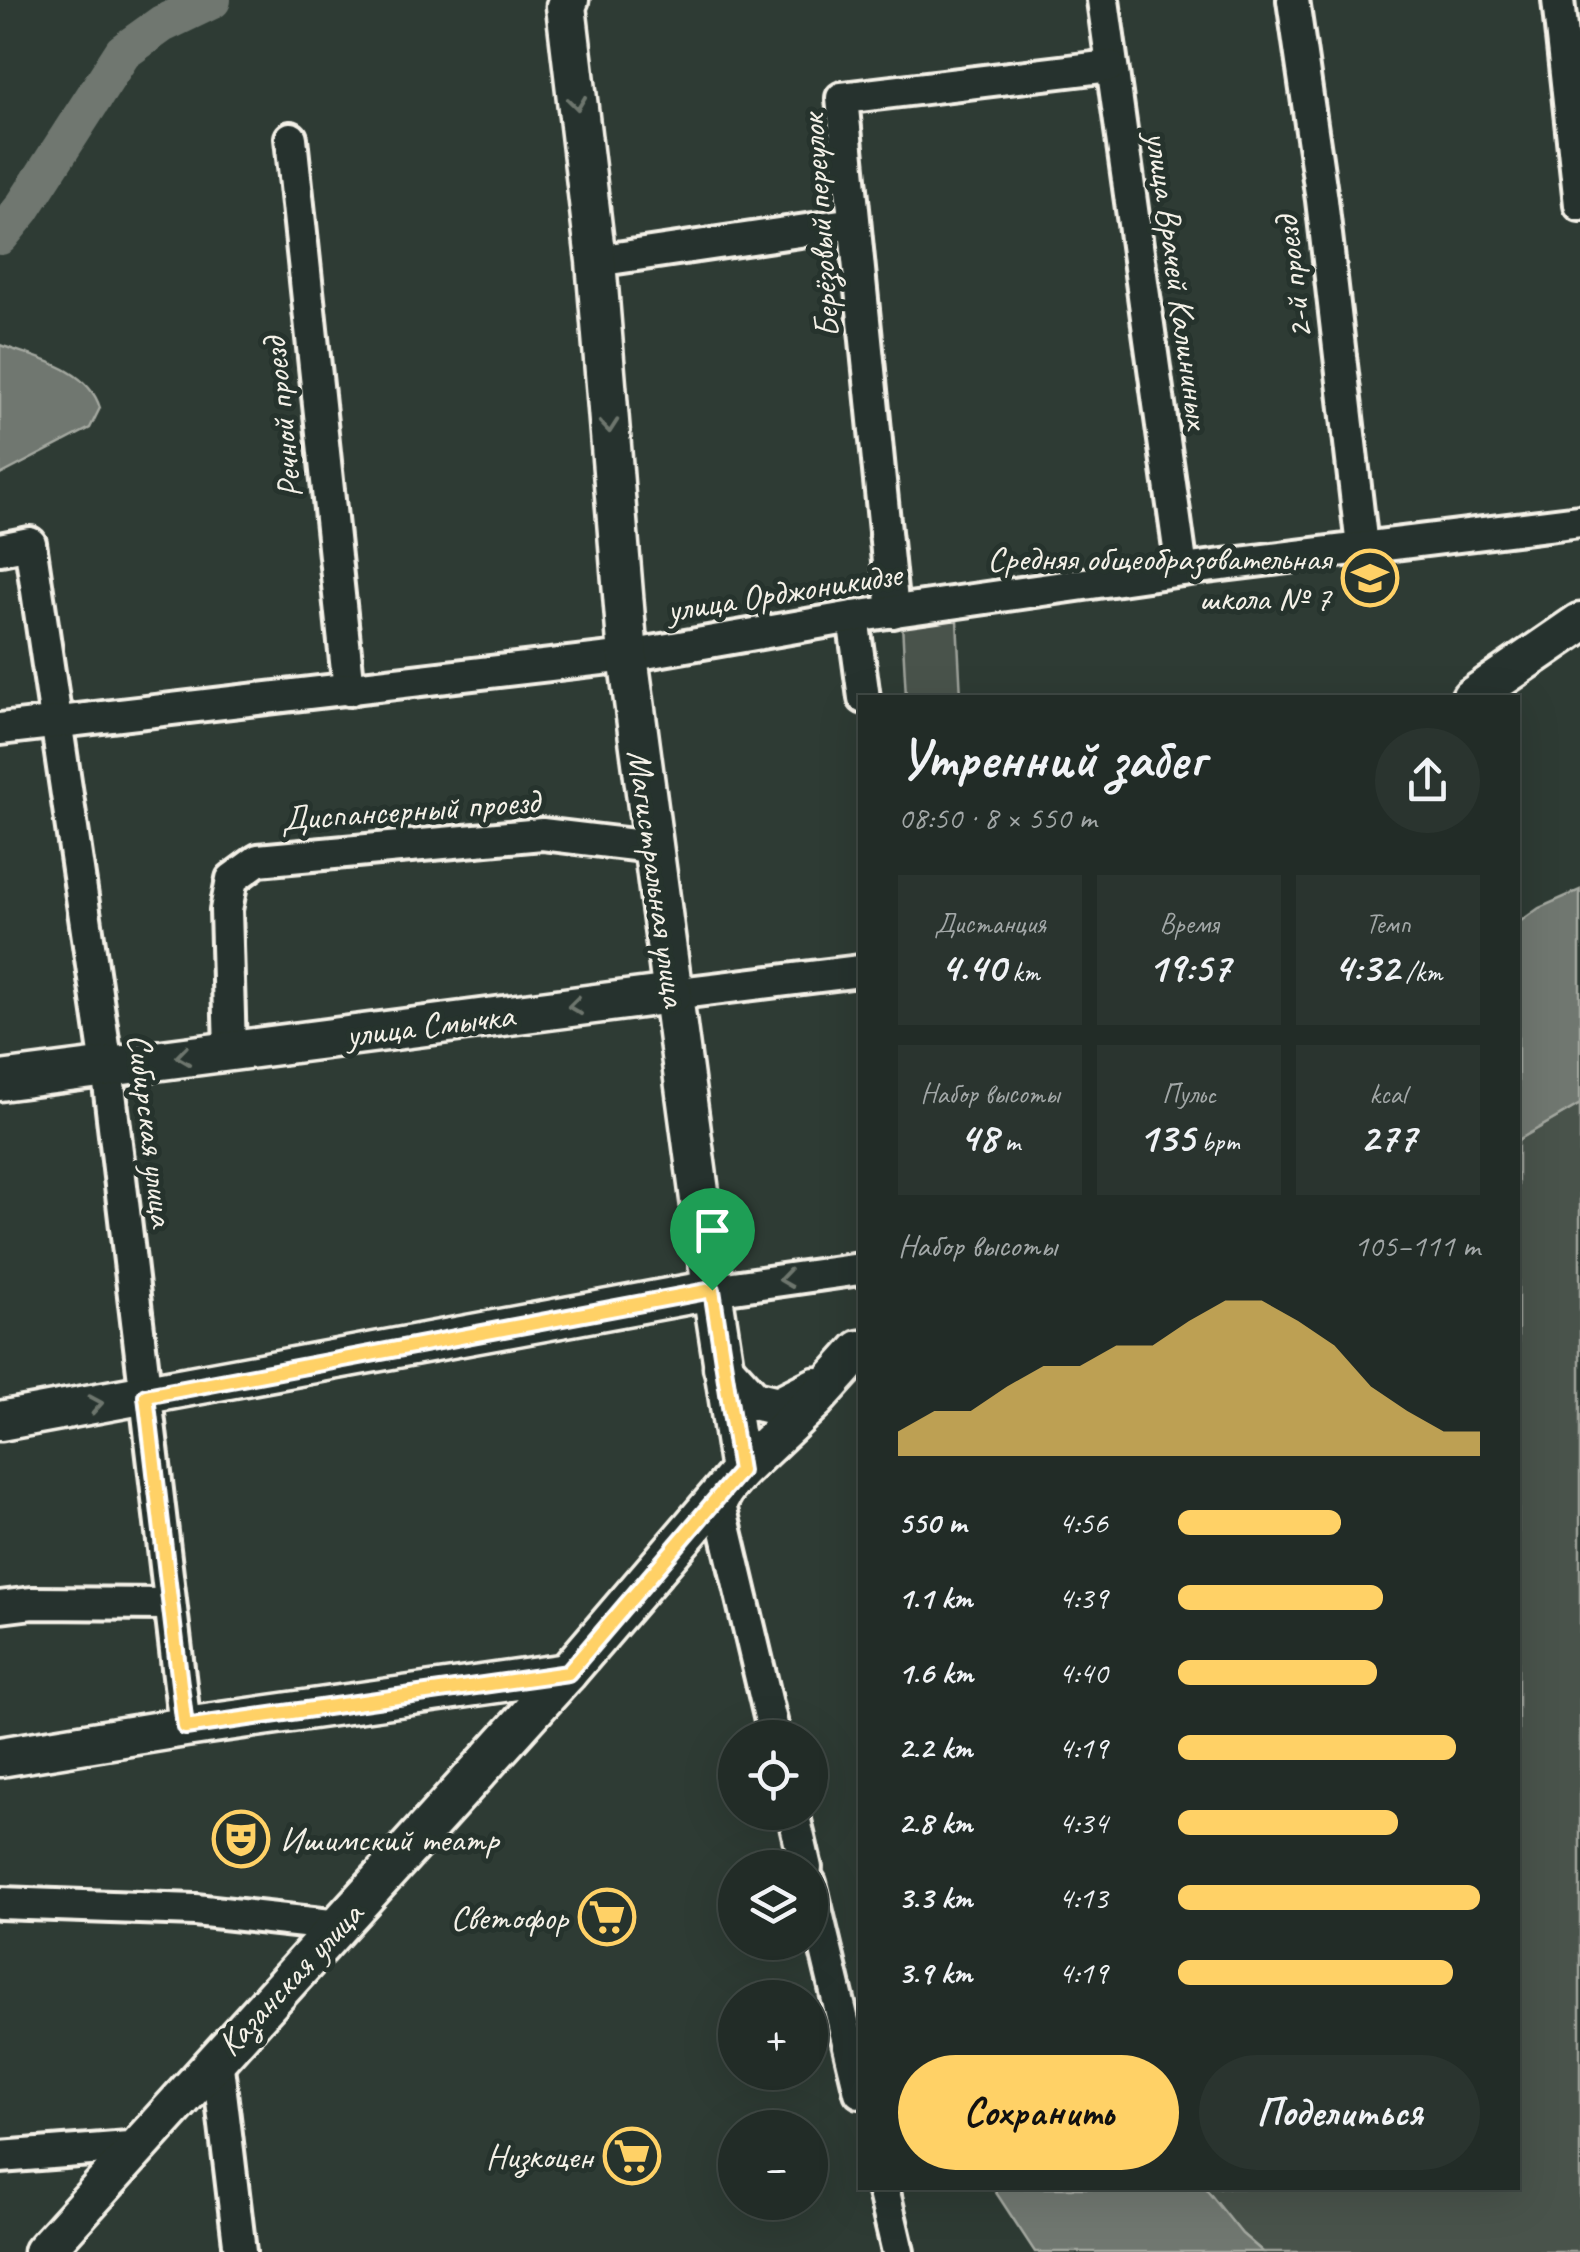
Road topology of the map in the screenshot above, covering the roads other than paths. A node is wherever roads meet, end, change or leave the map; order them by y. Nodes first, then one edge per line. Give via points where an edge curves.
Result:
1 (1103, 0) edge
2 (1293, 0) edge
3 (1558, 0) edge
4 (566, 2) edge
5 (1110, 66) junction
6 (291, 138) dead end
7 (1580, 205) edge
8 (854, 223) junction
9 (596, 262) junction
10 (1580, 521) edge
11 (15, 546) edge
12 (1362, 547) junction
13 (1182, 570) junction
14 (893, 612) junction
15 (853, 616) junction
16 (1580, 623) edge
17 (628, 656) junction
18 (348, 690) junction
19 (864, 695) edge
20 (1475, 695) edge
21 (58, 722) junction
22 (0, 729) edge
23 (651, 847) junction
24 (858, 971) edge
25 (672, 994) junction
26 (230, 1050) junction
27 (107, 1067) junction
28 (0, 1081) edge
29 (858, 1269) edge
30 (712, 1290) junction
31 (848, 1363) edge
32 (723, 1367) junction
33 (146, 1396) junction
34 (0, 1421) edge
35 (740, 1471) junction
36 (170, 1604) junction
37 (0, 1607) edge
38 (568, 1673) junction
39 (771, 1720) edge
40 (185, 1727) junction
41 (0, 1757) edge
42 (0, 1903) edge
43 (340, 1926) junction
44 (828, 1958) edge
45 (217, 2058) junction
46 (858, 2084) edge
47 (142, 2146) junction
48 (0, 2157) edge
49 (883, 2190) edge
50 (43, 2252) edge
51 (240, 2252) edge
52 (898, 2252) edge

1 - 5 street, улица Врачей Калининых
2 - 12 street, 2-й проезд
3 - 7 street
4 -> 9 main road, Магистральная улица
5 - 8 street, Берёзовый переулок via 842,98
5 - 13 street, улица Врачей Калининых
6 - 18 street, Речной проезд
8 - 9 street
8 - 14 street, Берёзовый переулок
9 -> 17 main road, Магистральная улица
10 - 12 street, улица Орджоникидзе
11 - 21 street, Сибирская улица
12 - 13 street, улица Орджоникидзе
13 - 14 street, улица Орджоникидзе
14 - 15 street, улица Орджоникидзе
15 - 17 street, улица Орджоникидзе
15 - 19 street
16 - 20 main road
17 - 18 street, улица Орджоникидзе
17 - 23 main road, Магистральная улица
18 - 21 street, улица Орджоникидзе
21 - 22 street, улица Орджоникидзе
21 - 27 street, Сибирская улица
23 - 25 main road, Магистральная улица
23 - 26 street, Диспансерный проезд via 542,834 258,860 232,879 226,910
24 - 25 street, улица Смычка
25 -> 26 main road, улица Смычка
25 - 30 main road, Магистральная улица
26 -> 27 main road, улица Смычка
27 - 28 main road, улица Смычка
27 - 33 street, Сибирская улица
29 -> 30 street
30 - 32 main road, Магистральная улица
30 - 33 main road
31 - 32 main road via 778,1406 753,1400
31 - 35 main road, Казанская улица
32 - 35 main road, Магистральная улица
34 -> 33 main road
33 - 36 street, Сибирская улица
35 - 38 main road, Казанская улица
35 - 39 street via 720,1504
36 - 37 street
36 - 40 street, Сибирская улица
38 - 40 main road
38 - 43 main road, Казанская улица
40 - 41 main road
42 - 43 street via 194,1910
43 - 45 main road, Казанская улица
44 - 46 street
45 - 47 main road, Казанская улица
45 - 51 street
47 - 48 street
47 - 50 main road, Казанская улица
49 - 52 street

